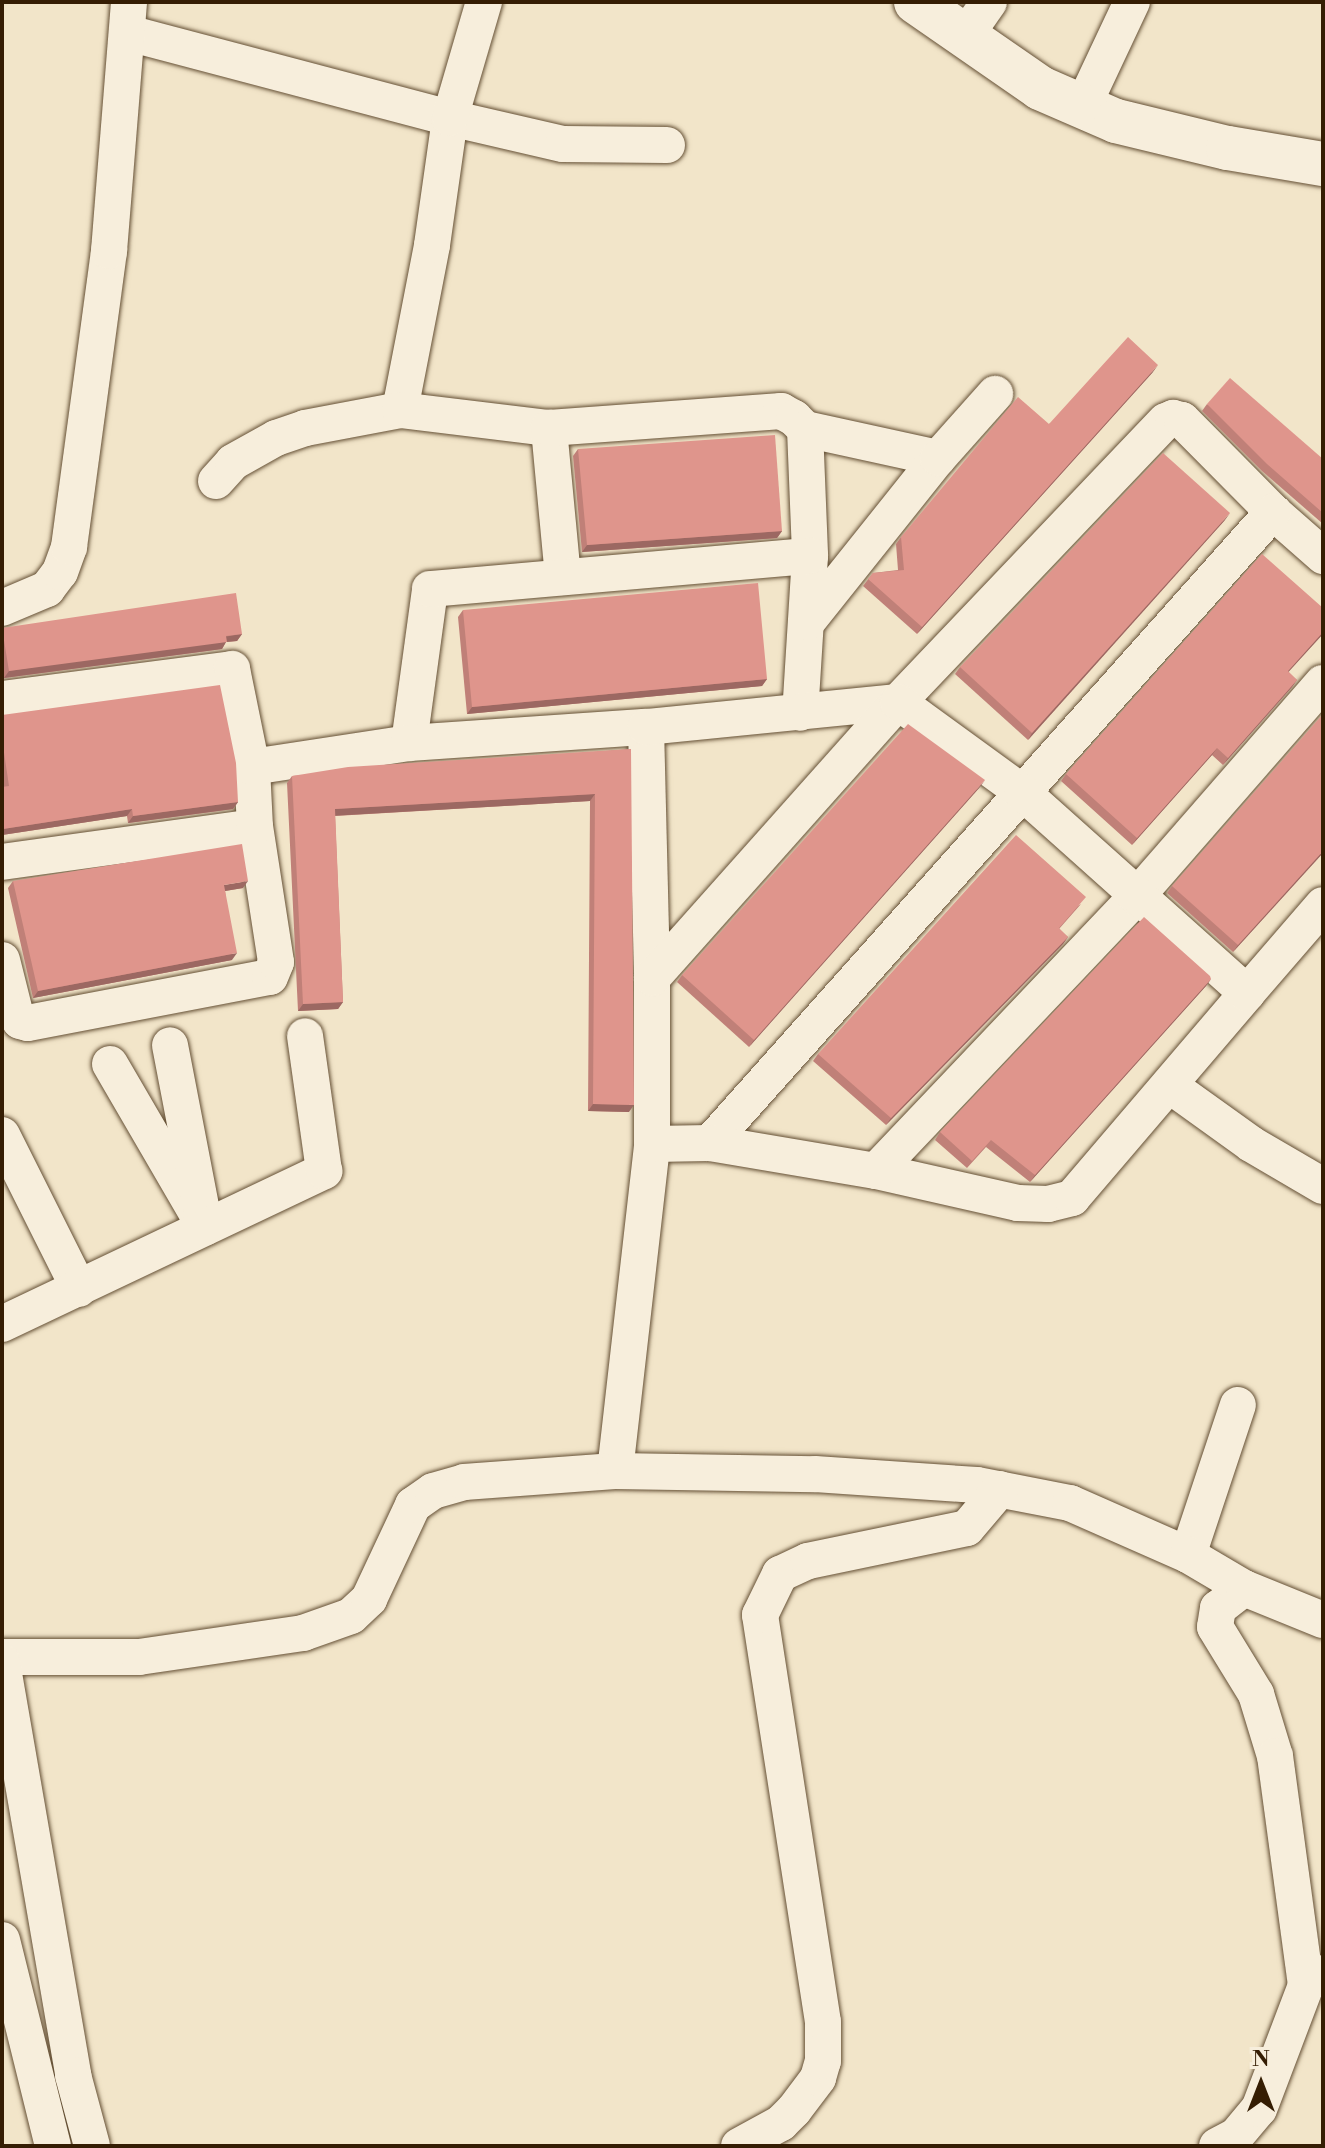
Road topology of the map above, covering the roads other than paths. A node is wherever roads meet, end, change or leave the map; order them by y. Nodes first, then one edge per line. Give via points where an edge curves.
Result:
1 (484, 2) edge
2 (916, 2) edge
3 (1132, 2) edge
4 (128, 18) edge
5 (977, 18) edge
6 (1083, 106) junction
7 (450, 118) junction
8 (667, 145) dead end
9 (1323, 164) edge
10 (995, 394) dead end
11 (400, 410) junction
12 (549, 428) junction
13 (805, 429) junction
14 (938, 458) junction
15 (216, 481) dead end
16 (1273, 512) junction
17 (810, 556) junction
18 (1323, 556) edge
19 (563, 577) junction
20 (2, 608) edge
21 (807, 622) junction
22 (1323, 683) edge
23 (2, 699) edge
24 (898, 702) junction
25 (800, 713) junction
26 (646, 727) junction
27 (409, 743) junction
28 (252, 767) junction
29 (1022, 792) junction
30 (255, 827) junction
31 (2, 862) edge
32 (1136, 897) junction
33 (1323, 905) edge
34 (2, 960) edge
35 (652, 978) junction
36 (1247, 993) junction
37 (305, 1036) dead end
38 (170, 1045) dead end
39 (110, 1064) dead end
40 (1169, 1085) junction
41 (2, 1135) edge
42 (710, 1143) junction
43 (652, 1144) junction
44 (876, 1171) junction
45 (1323, 1186) edge
46 (205, 1227) junction
47 (79, 1289) junction
48 (2, 1324) edge
49 (1238, 1405) dead end
50 (615, 1471) junction
51 (1000, 1489) junction
52 (1188, 1555) junction
53 (1244, 1588) junction
54 (1323, 1620) edge
55 (2, 1660) edge
56 (2, 1940) edge
57 (1315, 1979) edge
58 (1233, 2143) edge
59 (53, 2146) edge
60 (92, 2146) edge
61 (739, 2146) edge

1 - 7 street
2 - 5 street
3 - 6 street
4 - 7 street
4 - 20 street via 109,251 69,547 47,589
5 - 6 street via 1040,88
6 - 9 street via 1116,121
7 - 8 street via 563,144
7 - 11 street
10 - 14 street
11 - 12 street
11 - 15 street via 276,438 233,462
12 - 13 street via 781,411
12 - 19 street
13 - 14 street
13 - 17 street
14 - 21 street
16 - 18 street
16 - 24 street via 1182,420 1166,421
16 - 29 street
17 - 19 street
17 - 21 street
19 - 27 street via 430,589
21 - 25 street
22 - 32 street
23 - 28 street via 232,669
24 - 25 street
24 - 29 street
24 - 35 street
25 - 26 street
26 - 27 street
26 - 35 street
27 - 28 street
28 - 30 street
29 - 32 street
29 - 42 street
30 - 31 street
30 - 34 street via 276,962 270,977 28,1023 15,1012
32 - 36 street
32 - 44 street
33 - 36 street
35 - 43 street
36 - 40 street
37 - 46 street via 324,1171
38 - 46 street
39 - 46 street
40 - 44 street via 1072,1198 1018,1203
40 - 45 street via 1251,1144
41 - 47 street
42 - 43 street
42 - 44 street
43 - 50 street
46 - 47 street
47 - 48 street
49 - 52 street
50 - 51 street via 815,1474
50 - 55 street via 464,1482 433,1491 413,1505 369,1599 351,1616 303,1633 139,1657
51 - 52 street via 1070,1503
51 - 61 street via 967,1528 808,1561 780,1574 760,1615 823,2022 823,2061 818,2078 788,2117
52 - 53 street
53 - 54 street
53 - 57 street via 1218,1608 1215,1627 1256,1694 1275,1756
55 - 60 street via 73,2075
56 - 59 street
57 - 58 street via 1259,2109

